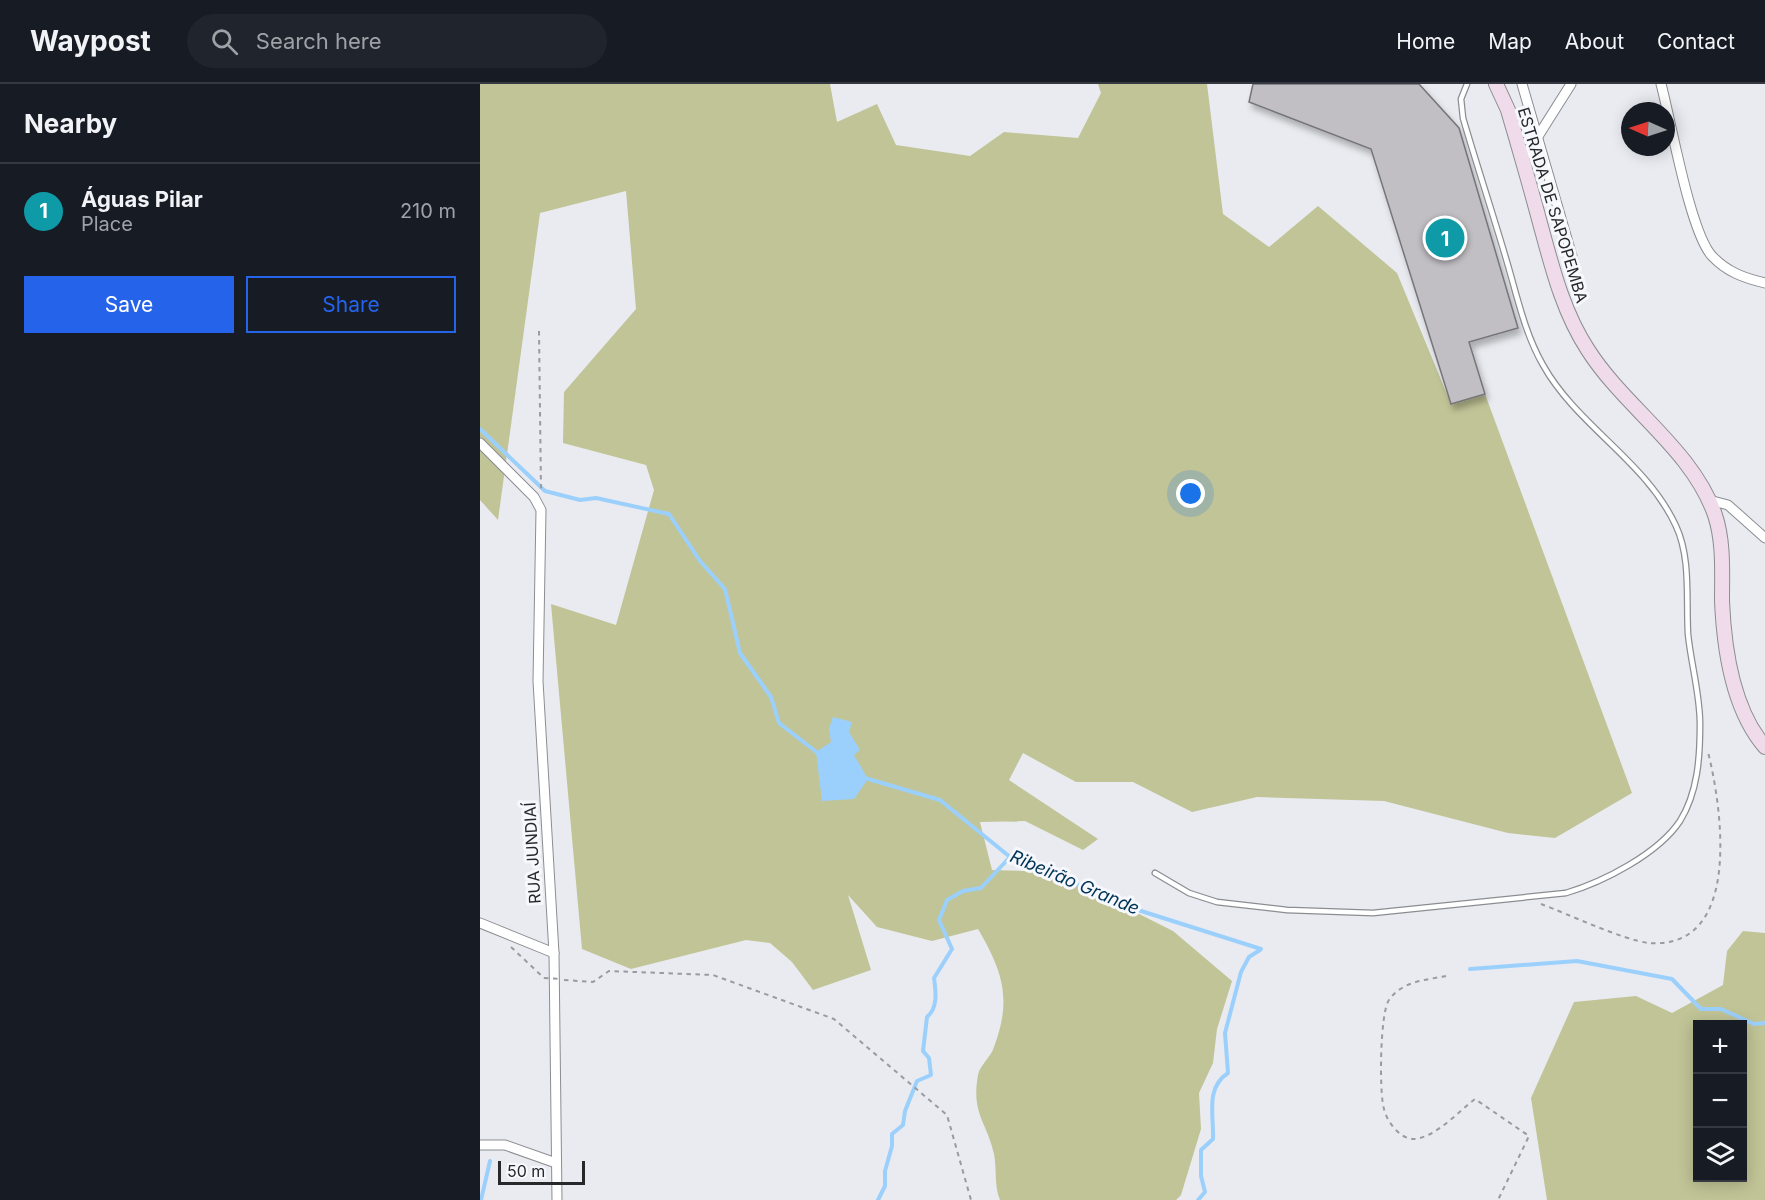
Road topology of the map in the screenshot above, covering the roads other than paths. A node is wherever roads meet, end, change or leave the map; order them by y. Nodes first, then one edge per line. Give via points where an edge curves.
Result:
1 (1467, 84) edge
2 (1496, 84) edge
3 (1522, 84) edge
4 (1571, 84) edge
5 (1661, 84) edge
6 (1538, 138) junction
7 (1523, 160) junction
8 (1574, 264) dead end
9 (1765, 283) edge
10 (480, 443) edge
11 (1709, 500) junction
12 (1765, 538) edge
13 (1765, 747) edge
14 (1155, 873) dead end
15 (480, 922) edge
16 (554, 953) junction
17 (480, 1144) edge
18 (556, 1163) junction
19 (557, 1200) edge

1 - 14 lane via 1461,99 1463,118 1526,326 1543,365 1567,400 1617,446 1676,526 1685,559 1689,636 1701,722 1698,773 1690,799 1679,822 1654,847 1592,885 1566,893 1374,913 1249,907 1216,902
2 - 7 main road, ESTRADA DE SAPOPEMBA
3 - 6 street
4 - 6 street
5 - 9 street via 1697,229 1711,255 1729,272
6 - 7 street
6 - 8 street
7 - 11 main road, ESTRADA DE SAPOPEMBA via 1567,313 1588,351 1701,483
10 - 16 street, RUA JUNDIAÍ via 540,500 538,681
11 - 12 street via 1728,505
11 - 13 main road, ESTRADA DE SAPOPEMBA via 1720,536 1729,660 1741,706
15 - 16 street
16 - 18 street, RUA JUNDIAÍ
17 - 18 street via 505,1145
18 - 19 street, RUA JUNDIAÍ

